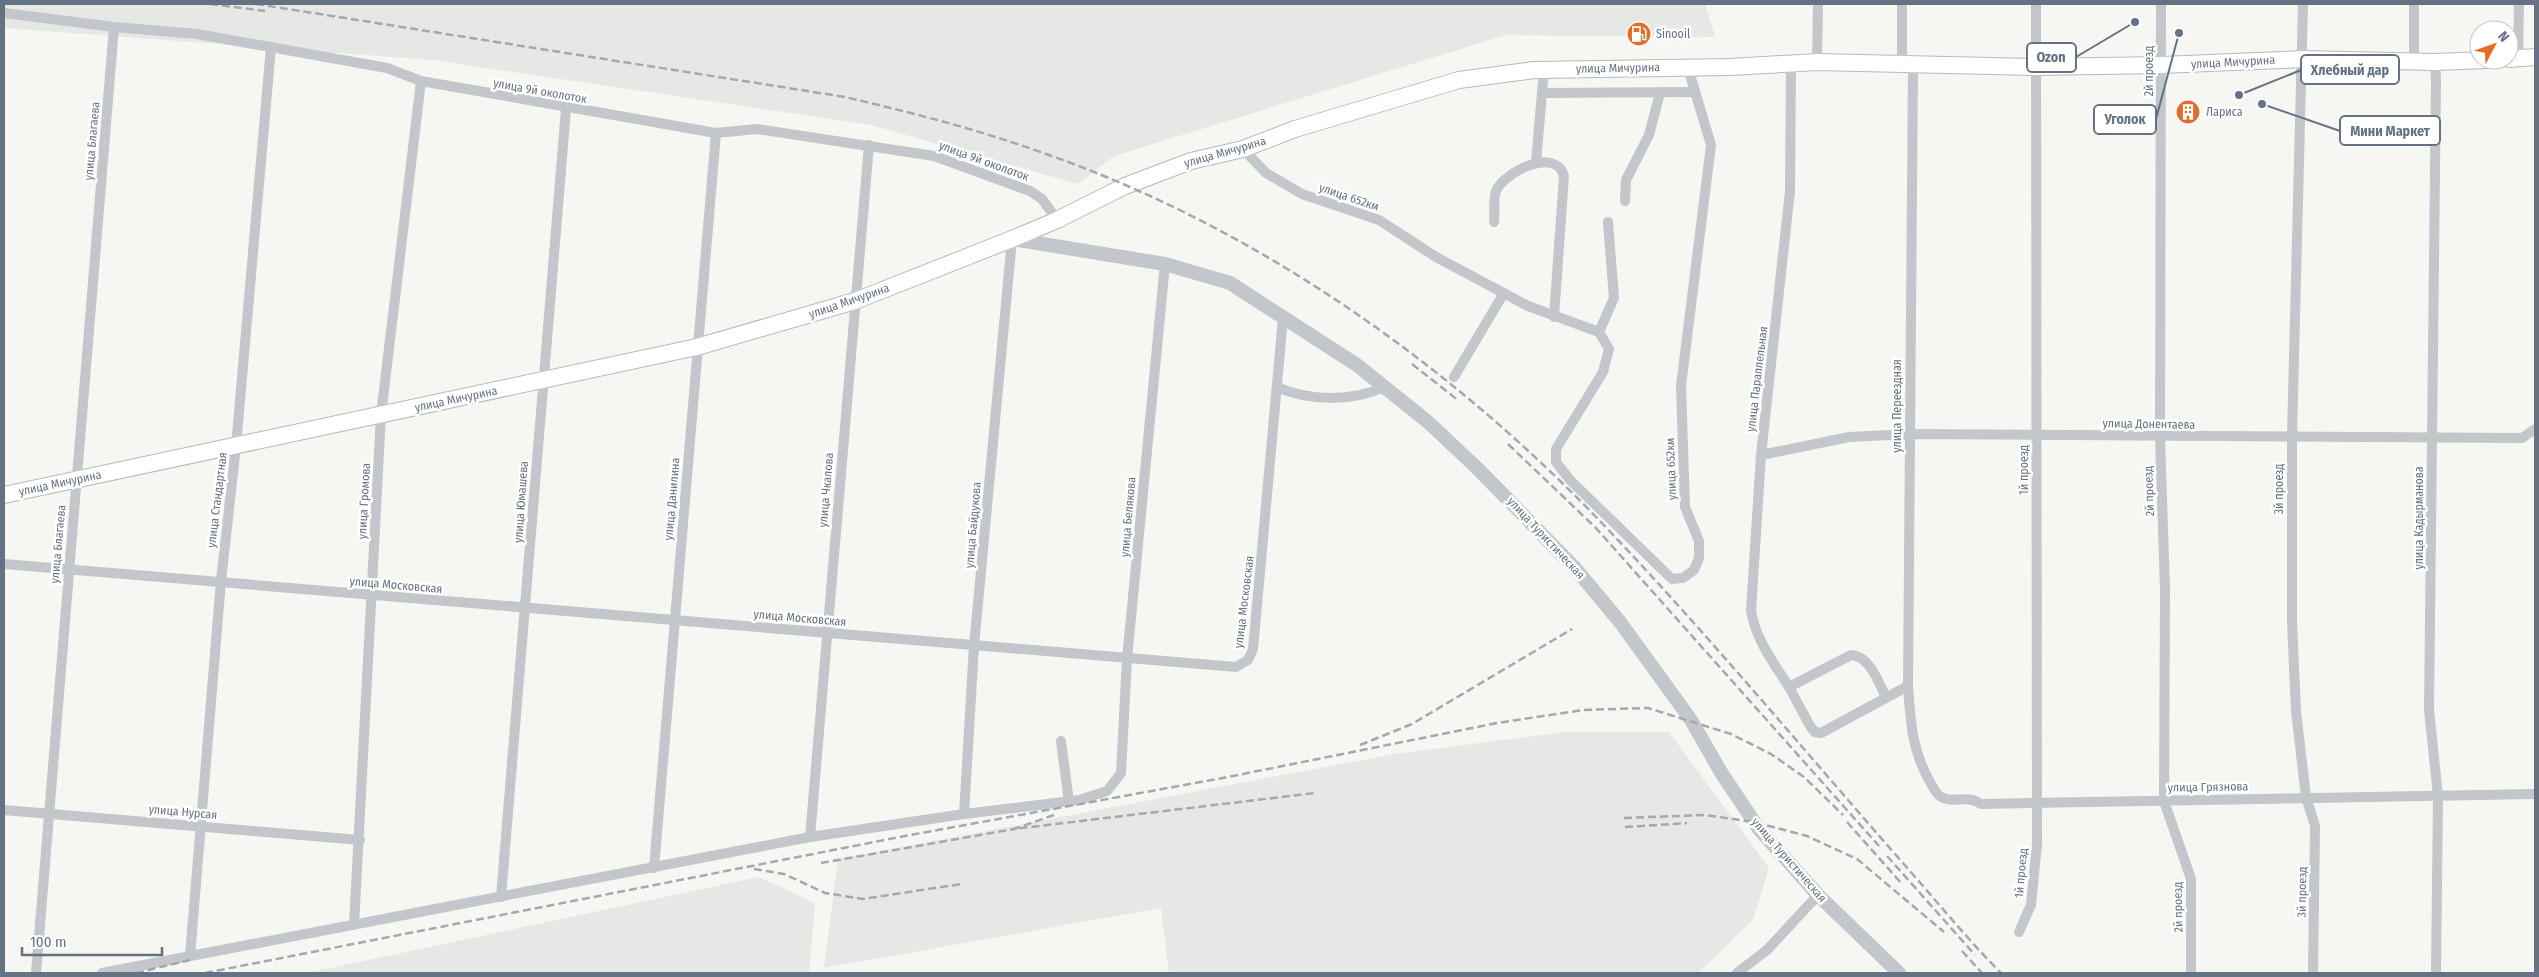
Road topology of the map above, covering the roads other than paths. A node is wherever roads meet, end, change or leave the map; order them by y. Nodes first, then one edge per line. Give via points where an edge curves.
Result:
1 (1818, 4) edge
2 (1902, 4) edge
3 (2036, 4) edge
4 (2161, 4) edge
5 (2303, 4) edge
6 (2414, 4) edge
7 (2519, 4) edge
8 (4, 13) edge
9 (2518, 20) edge
10 (114, 27) junction
11 (271, 47) junction
12 (2535, 57) edge
13 (2303, 59) junction
14 (2519, 59) edge
15 (2414, 61) junction
16 (2469, 61) edge
17 (1817, 62) junction
18 (2435, 62) junction
19 (1791, 65) junction
20 (1907, 65) junction
21 (2161, 65) junction
22 (2036, 67) junction
23 (1688, 68) junction
24 (1544, 70) junction
25 (421, 81) junction
26 (1694, 92) junction
27 (1542, 93) junction
28 (1660, 93) junction
29 (566, 109) junction
30 (716, 133) junction
31 (868, 145) junction
32 (1243, 148) junction
33 (1536, 163) junction
34 (1625, 201) dead end
35 (1056, 220) junction
36 (1494, 222) dead end
37 (1608, 222) dead end
38 (1012, 239) junction
39 (1165, 264) junction
40 (1504, 293) junction
41 (855, 301) junction
42 (1554, 317) junction
43 (1283, 318) junction
44 (1599, 332) junction
45 (698, 347) junction
46 (1454, 377) dead end
47 (543, 380) junction
48 (1277, 387) junction
49 (1384, 387) junction
50 (381, 415) junction
51 (2535, 429) edge
52 (1910, 434) junction
53 (2036, 434) junction
54 (2292, 436) junction
55 (2160, 437) junction
56 (2432, 439) junction
57 (236, 446) junction
58 (1761, 455) junction
59 (76, 479) junction
60 (4, 495) edge
61 (4, 564) edge
62 (68, 569) junction
63 (221, 581) junction
64 (372, 596) junction
65 (525, 608) junction
66 (675, 620) junction
67 (827, 633) junction
68 (974, 646) junction
69 (1127, 659) junction
70 (1908, 686) junction
71 (1789, 687) junction
72 (1886, 697) junction
73 (1061, 741) dead end
74 (1914, 746) joint
75 (2535, 794) edge
76 (2438, 796) junction
77 (2306, 797) junction
78 (2164, 800) junction
79 (1069, 802) junction
80 (2037, 803) junction
81 (4, 810) edge
82 (48, 813) junction
83 (964, 814) junction
84 (201, 826) junction
85 (810, 837) junction
86 (360, 840) junction
87 (654, 868) junction
88 (1818, 895) junction
89 (501, 897) junction
90 (354, 925) junction
91 (2019, 932) dead end
92 (190, 956) junction
93 (36, 973) edge
94 (102, 973) edge
95 (1738, 973) edge
96 (1899, 973) edge
97 (2191, 973) edge
98 (2313, 973) edge
99 (2436, 973) edge

1 - 17 street
2 - 20 street, улица Переездная
3 - 22 street, 1й проезд
4 - 21 street, 2й проезд
5 - 13 street, 3й проезд
6 - 15 street
7 - 9 street
8 - 10 street, улица 9й околоток
10 - 11 street, улица 9й околоток via 197,34
10 - 59 street, улица Благаева
11 - 25 street, улица 9й околоток via 387,68
11 - 57 street, улица Стандартная
12 - 14 main road
13 - 15 main road, улица Мичурина
13 - 21 main road, улица Мичурина
13 - 54 street, 3й проезд
15 - 18 main road, улица Мичурина
16 - 18 main road, улица Мичурина
17 - 19 main road, улица Мичурина
17 - 20 main road, улица Мичурина
18 - 56 street, улица Кадырманова
19 - 23 main road, улица Мичурина
19 - 58 street, улица Параллельная via 1790,190
20 - 22 main road, улица Мичурина
20 - 52 street, улица Переездная
21 - 22 main road, улица Мичурина
21 - 55 street, 2й проезд
22 - 53 street, 1й проезд
23 - 24 main road, улица Мичурина
23 - 26 street, улица 652км
24 - 27 street
24 - 32 main road, улица Мичурина via 1454,82
25 - 29 street, улица 9й околоток
25 - 50 street, улица Громова
26 - 28 street
26 - 44 street, улица 652км via 1711,144 1681,386 1685,507 1699,541 1700,558 1694,570 1683,578 1672,579 1570,480 1556,462 1556,449 1603,372 1609,349
27 - 28 street
27 - 33 street
28 - 34 street via 1649,136 1626,180
29 - 30 street, улица 9й околоток
29 - 47 street, улица Юмашева
30 - 31 street, улица 9й околоток via 758,129
30 - 45 street, улица Данилина
31 - 35 street, улица 9й околоток via 934,156 1030,191 1042,199
31 - 41 street, улица Чкалова
32 - 35 main road, улица Мичурина via 1191,161 1125,186
32 - 40 street, улица 652км via 1266,173 1302,194 1379,220 1436,257
33 - 36 street via 1503,181 1496,192
33 - 42 street via 1555,164 1563,169 1564,176
35 - 38 main road, улица Мичурина
37 - 44 street via 1614,298
38 - 39 street, улица Туристическая
38 - 41 main road, улица Мичурина
38 - 68 street, улица Байдукова
39 - 43 street, улица Туристическая via 1230,283
39 - 69 street, улица Белякова
40 - 42 street, улица 652км
40 - 46 street
41 - 45 main road, улица Мичурина
41 - 67 street, улица Чкалова
42 - 44 street, улица 652км
43 - 48 street, улица Московская
43 - 49 street, улица Туристическая via 1357,365
45 - 47 main road, улица Мичурина
45 - 66 street, улица Данилина
47 - 50 main road, улица Мичурина
47 - 65 street, улица Юмашева
48 - 49 street via 1300,396 1350,396
48 - 69 street, улица Московская via 1260,587 1253,649 1248,660 1236,667
49 - 88 street, улица Туристическая via 1478,468 1575,568 1620,622 1691,720 1758,829
50 - 57 main road, улица Мичурина
50 - 64 street, улица Громова
51 - 56 street, улица Донентаева via 2522,438
52 - 53 street, улица Донентаева
52 - 58 street, улица Донентаева via 1849,437
52 - 70 street, улица Переездная
53 - 55 street, улица Донентаева
53 - 80 street, 1й проезд
54 - 55 street, улица Донентаева
54 - 56 street, улица Донентаева
54 - 77 street, 3й проезд via 2292,622 2296,711
55 - 78 street, 2й проезд via 2165,590
56 - 76 street, улица Кадырманова via 2429,710
57 - 59 main road, улица Мичурина
57 - 63 street, улица Стандартная
58 - 71 street, улица Параллельная via 1751,611 1754,628
59 - 60 main road, улица Мичурина
59 - 62 street, улица Благаева
61 - 62 street, улица Московская
62 - 63 street, улица Московская
62 - 82 street, улица Благаева
63 - 64 street, улица Московская
63 - 84 street, улица Стандартная
64 - 65 street, улица Московская
64 - 86 street, улица Громова
65 - 66 street, улица Московская
65 - 89 street, улица Юмашева
66 - 67 street, улица Московская
66 - 87 street, улица Данилина
67 - 68 street, улица Московская
67 - 85 street, улица Чкалова
68 - 69 street, улица Московская
68 - 83 street, улица Байдукова
69 - 79 street, улица Белякова via 1121,772 1107,791
70 - 72 street
70 - 74 street, улица Переездная
71 - 72 street via 1851,654 1866,661
71 - 72 street, улица Параллельная via 1810,726 1821,733
73 - 79 street
74 - 80 street, улица Грязнова via 1933,788 1944,799 1973,798 1981,804
75 - 76 street, улица Грязнова
76 - 77 street, улица Грязнова
76 - 99 street, улица Кадырманова
77 - 78 street, улица Грязнова
77 - 98 street, 3й проезд via 2315,826
78 - 80 street, улица Грязнова
78 - 97 street, 2й проезд via 2190,879
79 - 83 street
80 - 91 street, 1й проезд via 2031,905
81 - 82 street, улица Нурсая
82 - 84 street, улица Нурсая
82 - 93 street, улица Благаева
83 - 85 street
84 - 86 street, улица Нурсая
84 - 92 street, улица Стандартная
85 - 87 street
86 - 90 street, улица Громова
87 - 89 street
88 - 95 street via 1767,950
88 - 96 street, улица Туристическая
89 - 90 street
90 - 92 street
92 - 94 street

